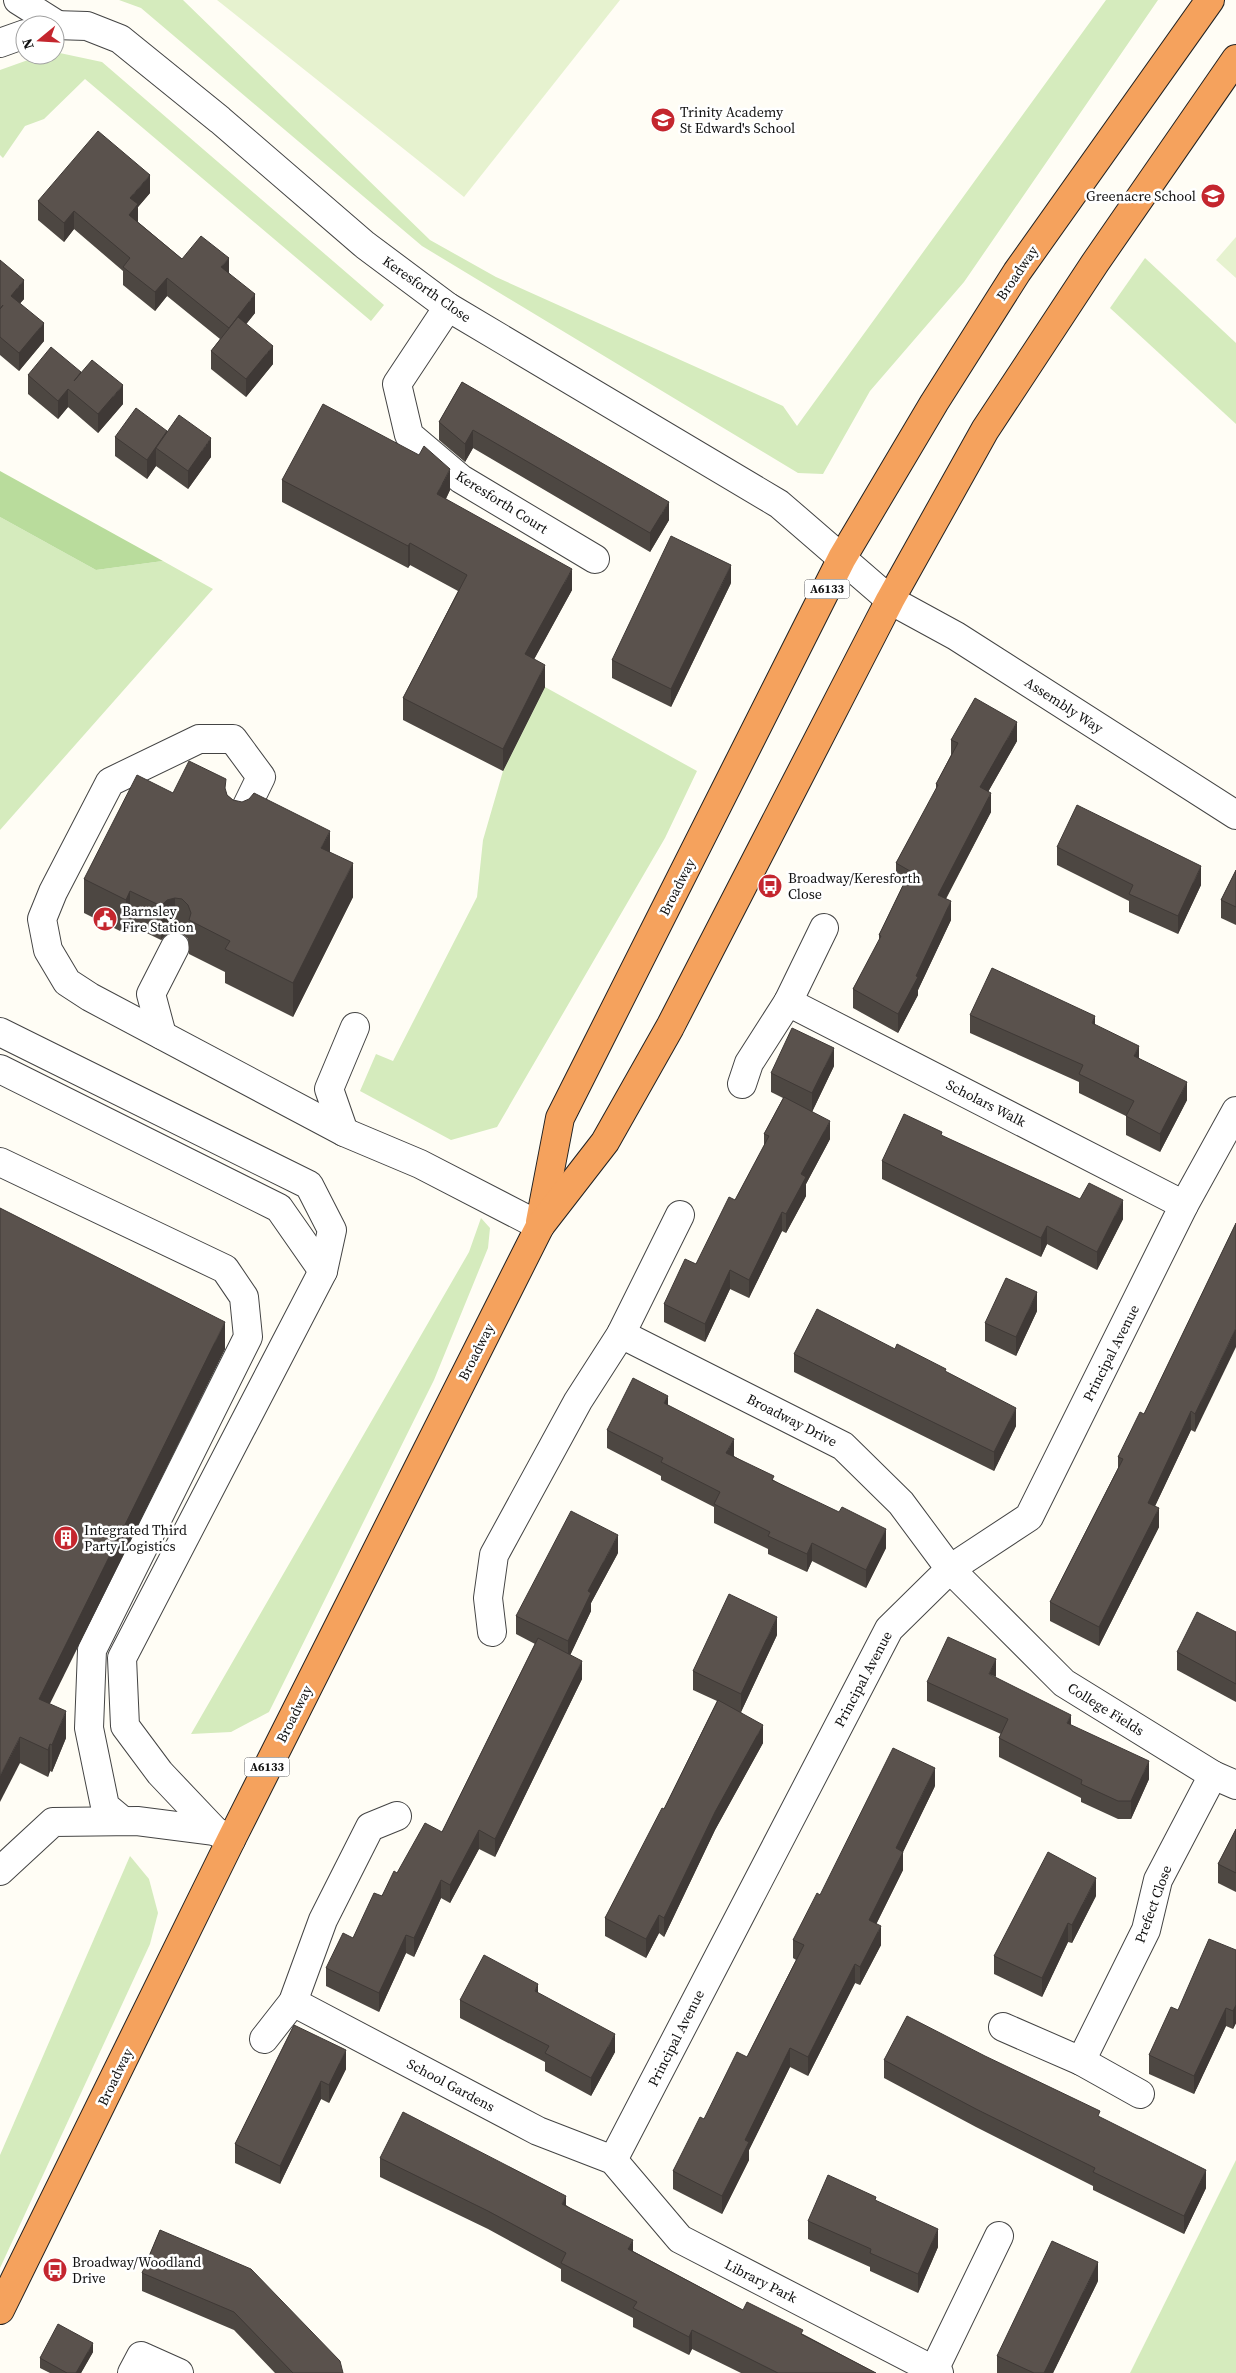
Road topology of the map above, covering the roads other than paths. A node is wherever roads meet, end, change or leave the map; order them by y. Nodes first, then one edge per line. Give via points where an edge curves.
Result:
1 (18, 0) edge
2 (1210, 0) edge
3 (40, 15) edge
4 (65, 25) edge
5 (1236, 59) edge
6 (448, 307) junction
7 (842, 558) junction
8 (596, 559) dead end
9 (890, 600) junction
10 (1236, 815) edge
11 (240, 820) edge
12 (824, 928) dead end
13 (176, 948) dead end
14 (788, 1002) junction
15 (355, 1027) dead end
16 (0, 1032) edge
17 (162, 1035) junction
18 (0, 1069) edge
19 (742, 1084) dead end
20 (1236, 1111) edge
21 (344, 1132) junction
22 (0, 1162) edge
23 (1184, 1205) junction
24 (680, 1215) dead end
25 (540, 1226) junction
26 (323, 1271) junction
27 (621, 1334) junction
28 (950, 1568) junction
29 (492, 1632) dead end
30 (1224, 1780) edge
31 (397, 1816) dead end
32 (123, 1822) junction
33 (223, 1835) junction
34 (0, 1872) edge
35 (293, 2002) junction
36 (1003, 2027) dead end
37 (264, 2039) dead end
38 (1082, 2061) junction
39 (1140, 2094) dead end
40 (613, 2160) junction
41 (998, 2236) dead end
42 (0, 2310) edge
43 (936, 2372) edge
44 (132, 2373) edge
45 (179, 2373) edge

1 - 3 street
2 - 7 highway, Broadway / A6133 via 1017,272
4 - 6 street, Keresforth Close via 87,26 120,39 365,245
5 - 9 highway, Broadway / A6133 via 985,430
6 - 7 street, Keresforth Close via 779,504
6 - 8 street, Keresforth Court via 397,384 409,435 461,479
7 - 9 street
7 - 25 highway, Broadway / A6133 via 560,1118
9 - 10 street, Assembly Way via 956,636
9 - 25 highway, Broadway / A6133 via 670,1027 605,1142
11 - 17 street via 260,776 233,739 200,739 110,782 42,919 48,950 67,982
12 - 14 street
13 - 17 street via 151,994
14 - 19 street via 750,1063
14 - 23 street, Scholars Walk
15 - 21 street via 329,1089
16 - 26 street via 309,1185 332,1230
17 - 21 street
18 - 26 street via 279,1208
20 - 23 street, Principal Avenue
21 - 25 street via 420,1164
22 - 32 street via 225,1269 244,1297 248,1337 92,1650 89,1728 105,1806
23 - 28 street, Principal Avenue via 1028,1517
24 - 27 street
25 - 33 highway, Broadway / A6133
26 - 33 street via 122,1658 126,1726 160,1773
27 - 28 street, Broadway Drive via 843,1446 901,1503
27 - 29 street via 578,1401 494,1554 488,1598
28 - 30 street, College Fields via 1064,1683
28 - 40 street, Principal Avenue via 889,1629
30 - 38 street, Prefect Close via 1158,1880 1146,1930
31 - 35 street via 370,1827 323,1920
32 - 33 street
32 - 34 street via 53,1822
33 - 42 highway, Broadway / A6133
35 - 37 street
35 - 40 street, School Gardens via 538,2131
36 - 38 street
38 - 39 street
40 - 43 street, Library Park via 680,2239
41 - 43 street, Library Park
44 - 45 street via 141,2356

